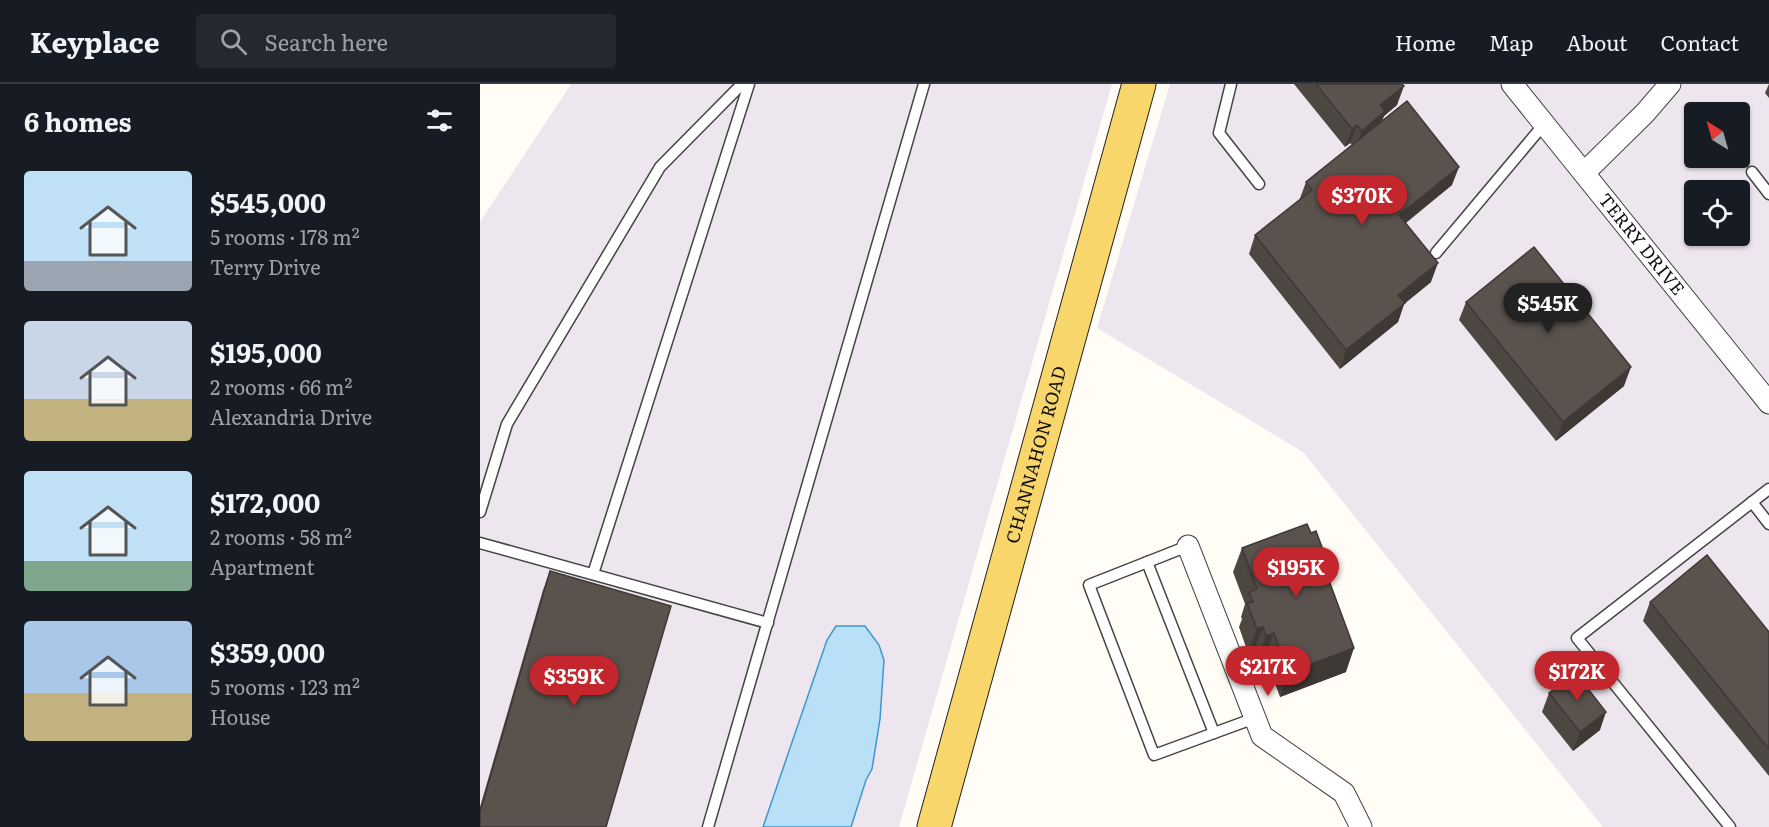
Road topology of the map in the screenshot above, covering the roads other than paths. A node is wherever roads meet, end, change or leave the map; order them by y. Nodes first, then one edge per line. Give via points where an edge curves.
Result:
1 (742, 84) edge
2 (749, 84) edge
3 (924, 84) edge
4 (1139, 84) edge
5 (1231, 84) edge
6 (1512, 84) edge
7 (1670, 84) edge
8 (1545, 123) junction
9 (1585, 172) junction
10 (1752, 172) dead end
11 (1259, 184) dead end
12 (1769, 194) edge
13 (1436, 253) dead end
14 (1767, 396) edge
15 (1769, 489) edge
16 (1752, 502) junction
17 (480, 512) edge
18 (1769, 524) edge
19 (480, 543) edge
20 (1188, 546) joint
21 (1147, 562) junction
22 (593, 574) junction
23 (768, 623) junction
24 (1255, 718) junction
25 (1214, 733) junction
26 (708, 827) edge
27 (934, 827) edge
28 (1361, 827) edge
29 (1730, 827) edge

1 - 17 lane via 660,167 507,424
2 - 22 lane
3 - 23 lane
4 - 27 main road, CHANNAHON ROAD
5 - 11 lane via 1219,133
6 - 8 street, TERRY DRIVE
7 - 9 street
8 - 9 street, TERRY DRIVE
8 - 13 lane
9 - 14 street, TERRY DRIVE
10 - 12 lane
15 - 16 lane
16 - 18 lane
16 - 29 lane via 1577,638
19 - 22 lane
20 - 21 lane
20 - 24 street
21 - 25 lane
21 - 25 lane via 1089,585 1154,755
22 - 23 lane
23 - 26 lane
24 - 25 lane
24 - 28 street via 1262,736 1344,793

